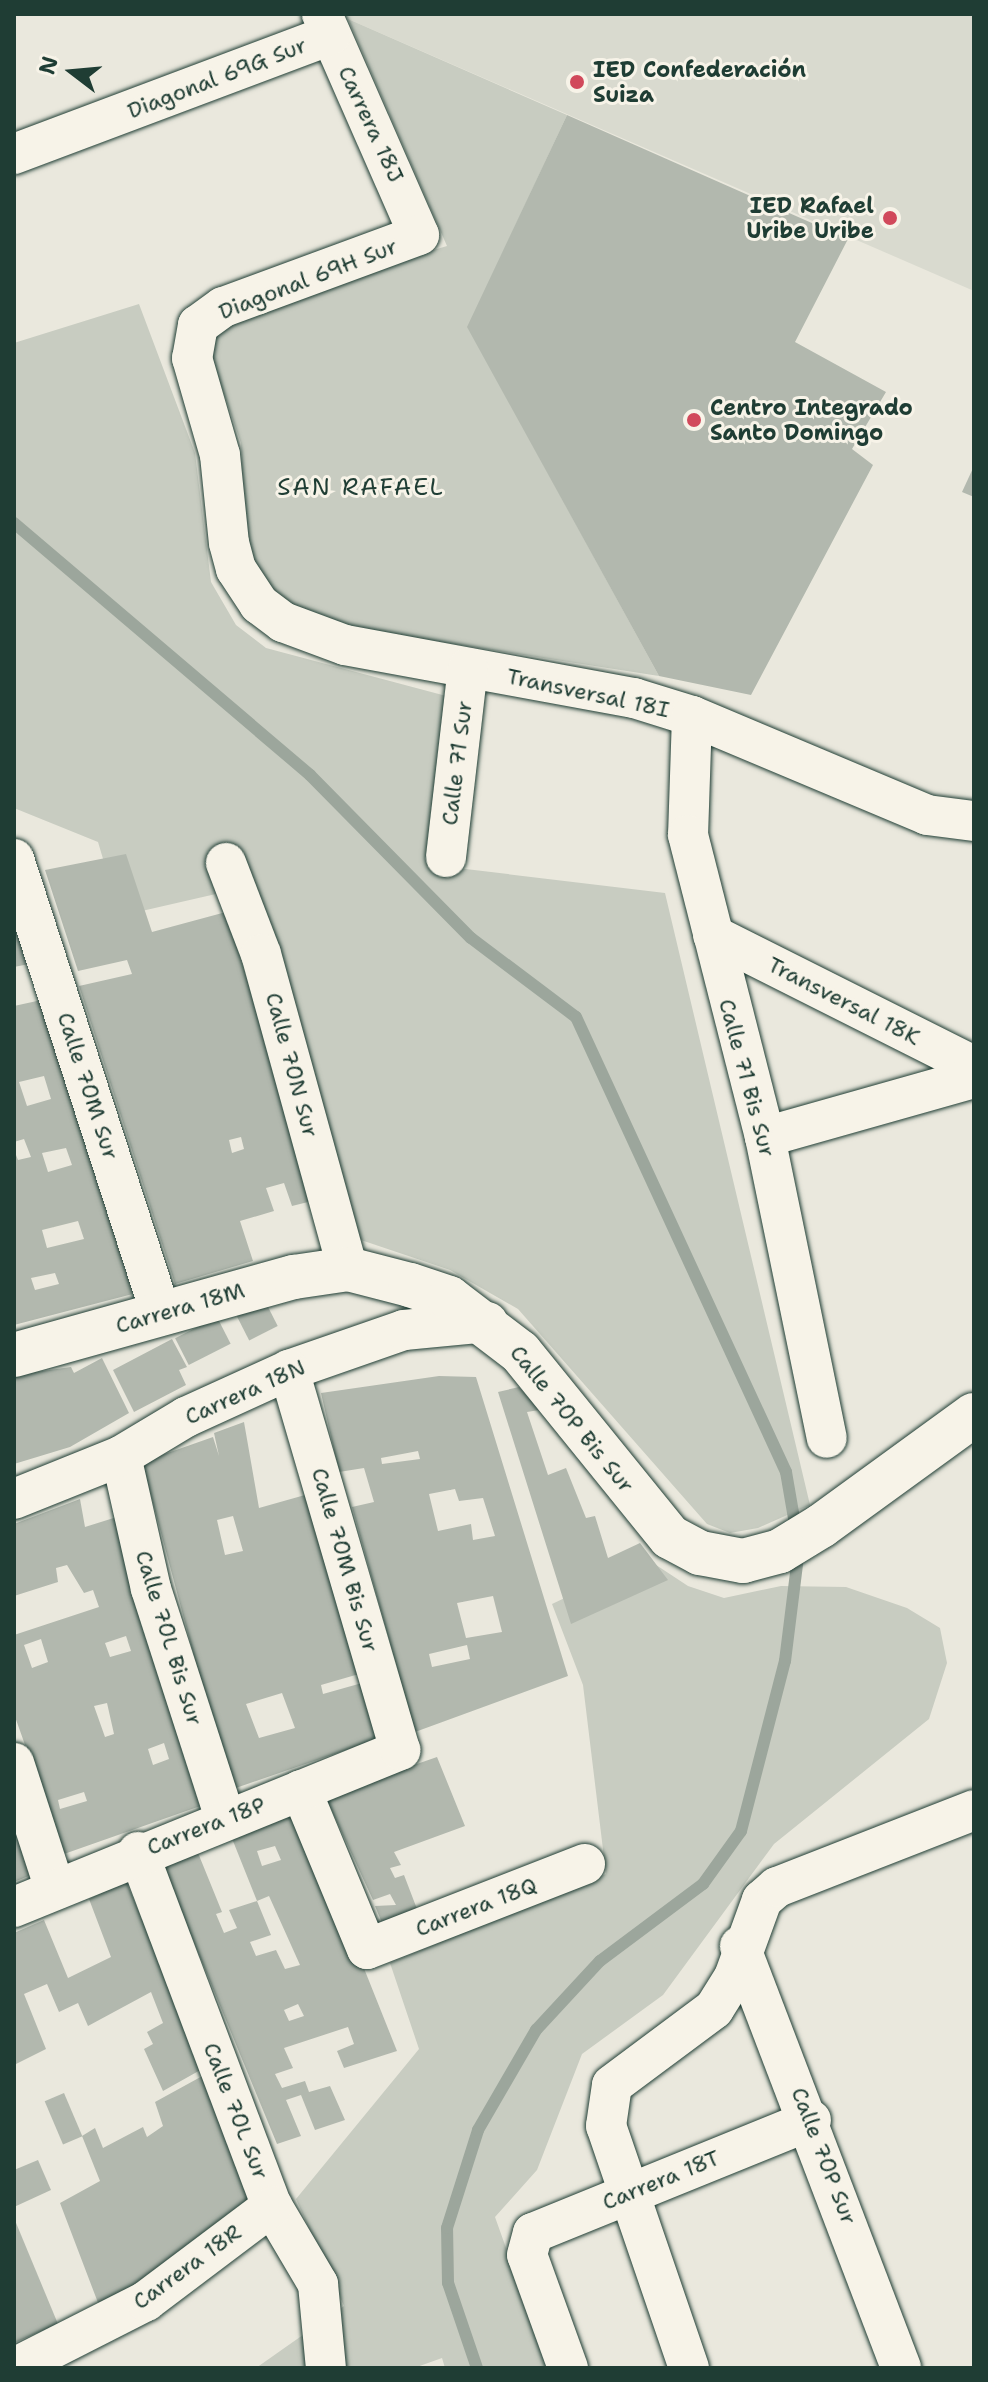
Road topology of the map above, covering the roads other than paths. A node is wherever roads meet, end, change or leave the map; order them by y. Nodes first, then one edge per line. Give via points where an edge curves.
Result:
1 (326, 25) edge
2 (14, 154) edge
3 (419, 235) joint
4 (283, 622) joint
5 (468, 668) junction
6 (692, 716) junction
7 (974, 821) edge
8 (446, 857) dead end
9 (14, 859) edge
10 (226, 863) dead end
11 (713, 935) junction
12 (974, 1066) edge
13 (974, 1078) edge
14 (765, 1137) junction
15 (348, 1269) junction
16 (161, 1313) junction
17 (488, 1322) junction
18 (14, 1355) edge
19 (289, 1370) junction
20 (974, 1415) edge
21 (827, 1438) dead end
22 (121, 1456) junction
23 (14, 1499) edge
24 (400, 1750) joint
25 (14, 1763) edge
26 (301, 1790) junction
27 (974, 1810) edge
28 (225, 1818) junction
29 (138, 1852) junction
30 (585, 1864) dead end
31 (55, 1889) junction
32 (14, 1907) edge
33 (740, 1946) junction
34 (811, 2120) junction
35 (627, 2194) junction
36 (272, 2206) junction
37 (17, 2368) edge
38 (326, 2368) edge
39 (568, 2368) edge
40 (689, 2368) edge
41 (901, 2368) edge

1 - 2 street, Diagonal 69G Sur
1 - 3 street, Carrera 18J
3 - 4 street, Diagonal 69H Sur via 223,307 198,325 192,358 220,455 236,569 259,604
4 - 5 street, Transversal 18I via 345,645
5 - 6 street, Transversal 18I via 634,698
5 - 8 street, Calle 71 Sur
6 - 7 street, Transversal 18I via 927,815
6 - 11 street, Calle 71 Bis Sur via 686,820
9 - 16 street, Calle 70M Sur
10 - 15 street, Calle 70N Sur via 261,954
11 - 12 street, Transversal 18K
11 - 14 street, Calle 71 Bis Sur
13 - 14 street
14 - 21 street, Calle 71 Bis Sur
15 - 16 street, Carrera 18M via 294,1277
15 - 17 street, Calle 70P Bis Sur via 449,1298
16 - 18 street, Carrera 18M
17 - 19 street, Carrera 18N via 404,1330
17 - 20 street, Calle 70P Bis Sur via 530,1363 670,1537 700,1553 762,1556 821,1526
19 - 22 street, Carrera 18N via 186,1417
19 - 24 street, Calle 70M Bis Sur
22 - 23 street, Carrera 18N
22 - 28 street, Calle 70L Bis Sur via 151,1589
24 - 26 street, Carrera 18P
25 - 31 street
26 - 28 street, Carrera 18P
26 - 30 street, Carrera 18Q via 367,1949
27 - 33 street via 777,1887 762,1900
28 - 29 street, Carrera 18P
29 - 31 street, Carrera 18P
29 - 36 street, Calle 70L Sur
31 - 32 street, Carrera 18P
33 - 34 street, Calle 70P Sur
33 - 35 street via 734,1977 714,2009 612,2085 606,2126
34 - 35 street, Carrera 18T
34 - 41 street, Calle 70P Sur
35 - 39 street, Carrera 18T via 533,2233 527,2255
35 - 40 street
36 - 37 street, Carrera 18R via 146,2301
36 - 38 street, Calle 70L Sur via 318,2284

